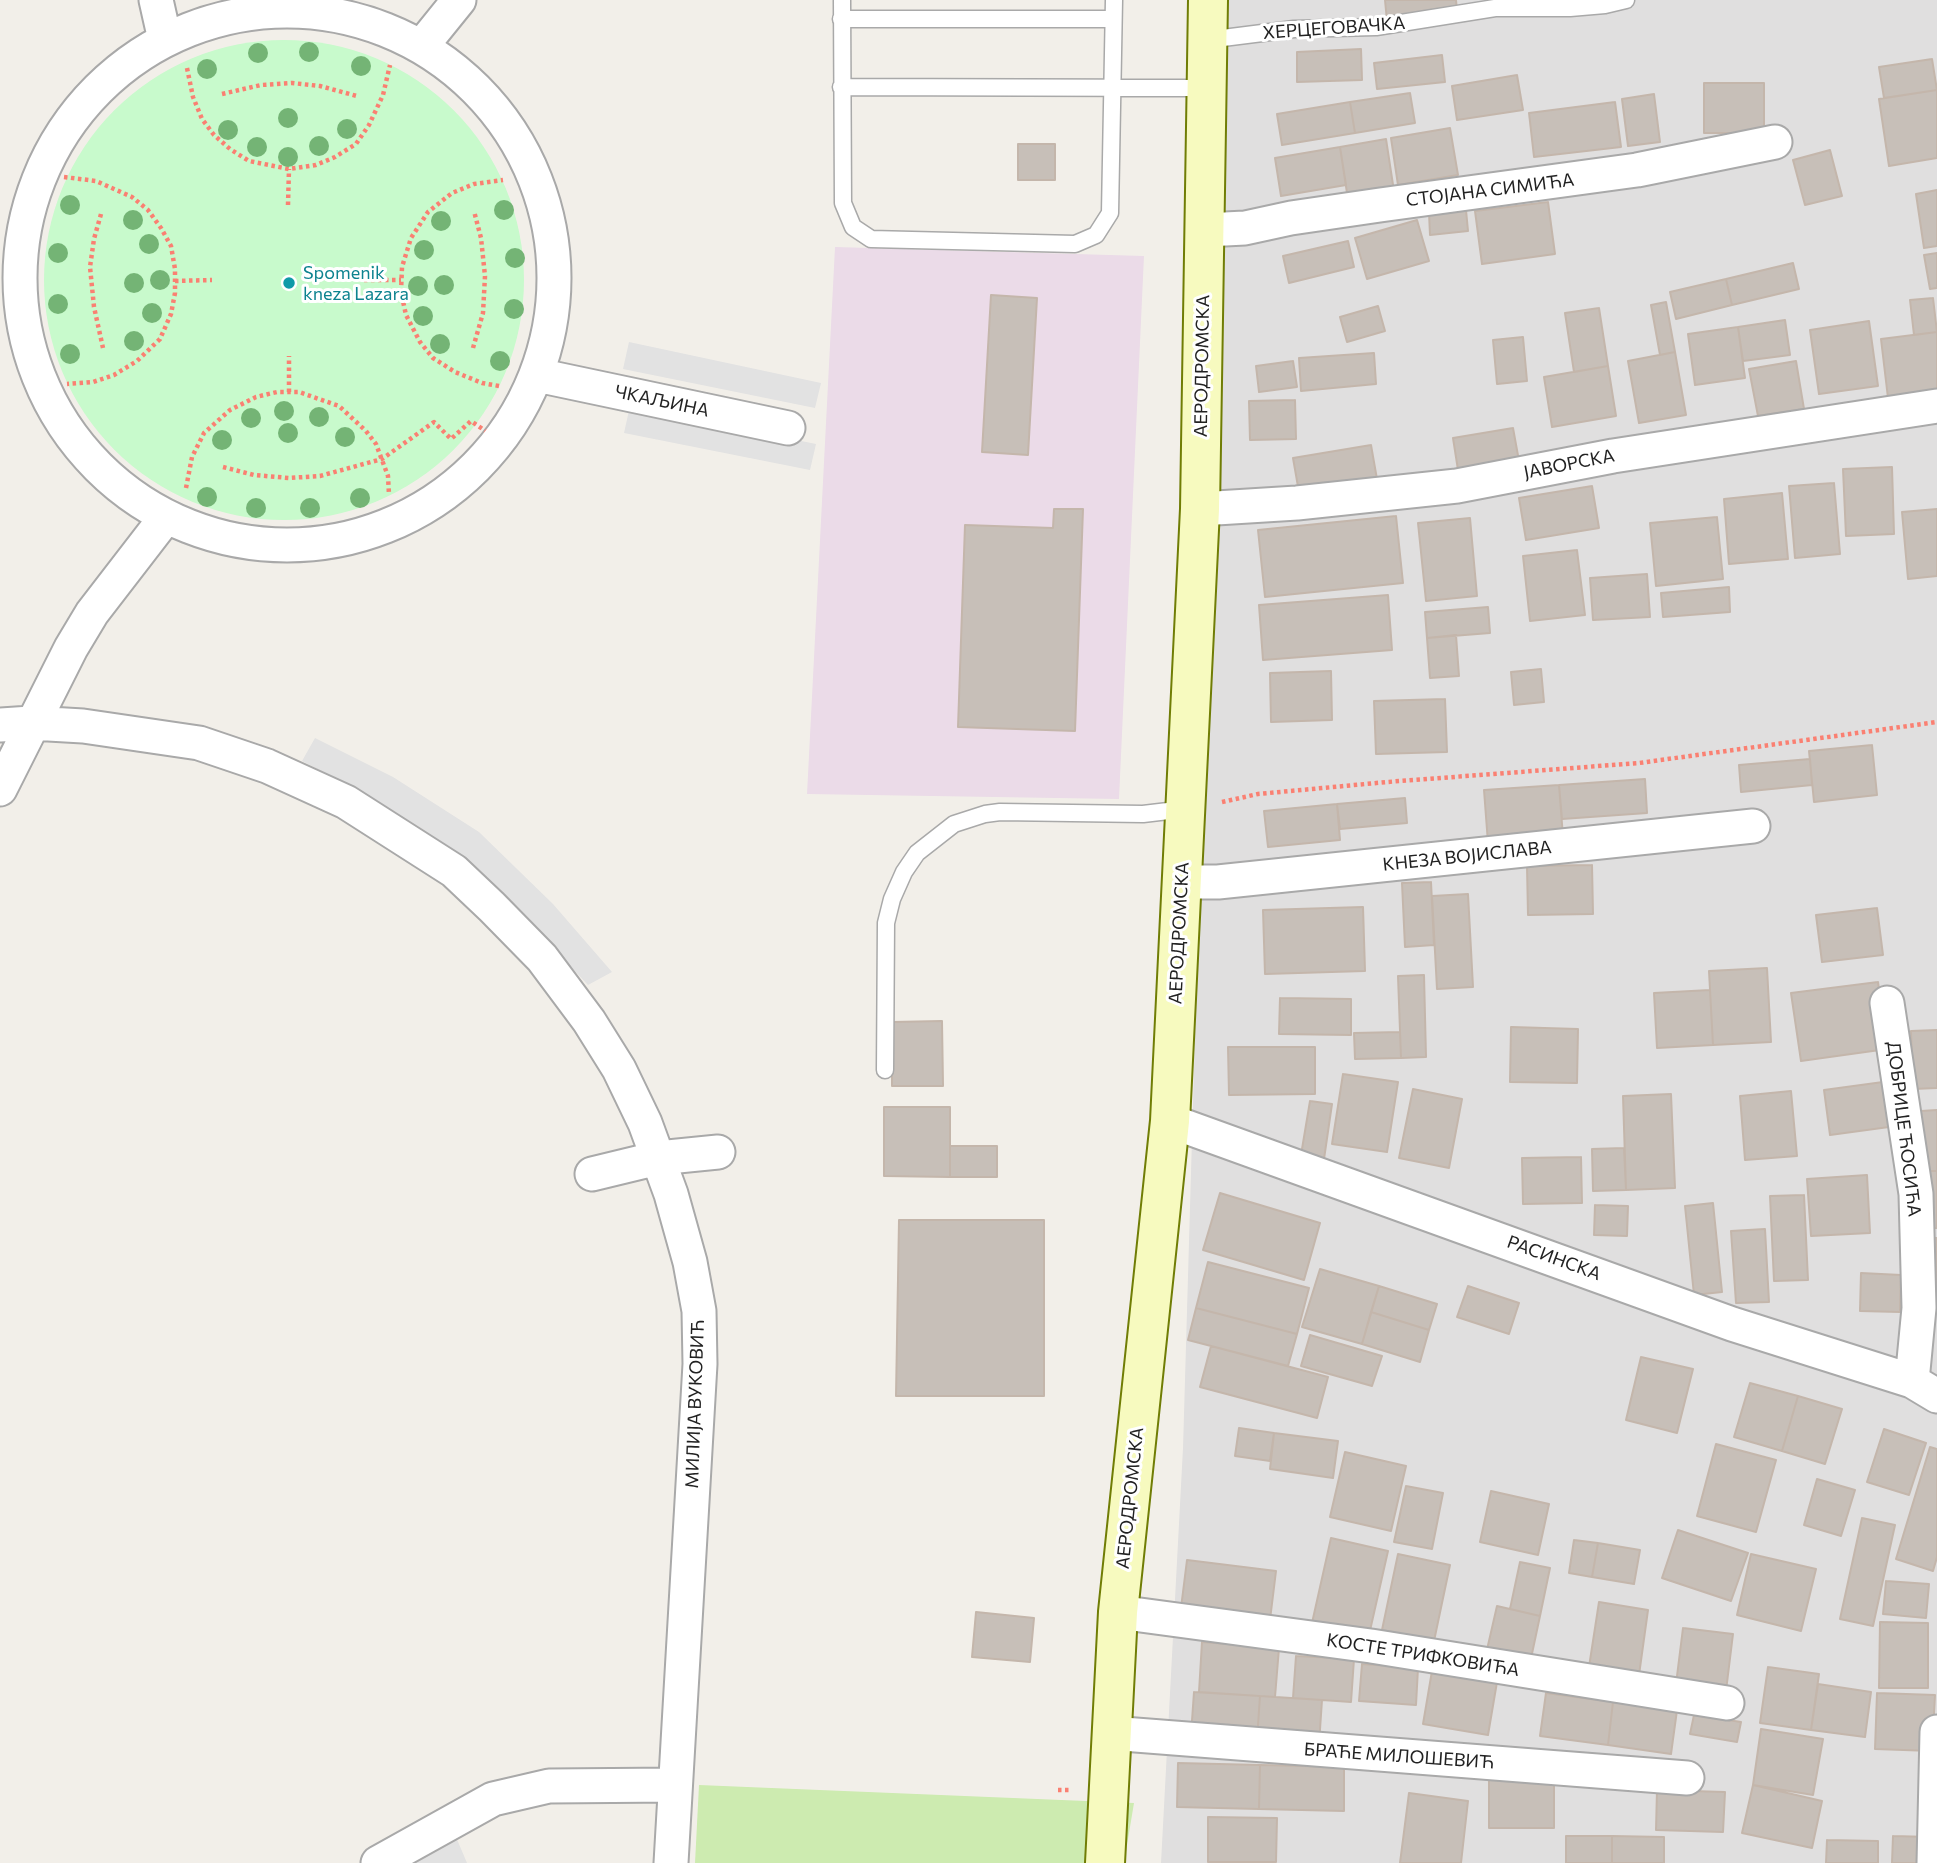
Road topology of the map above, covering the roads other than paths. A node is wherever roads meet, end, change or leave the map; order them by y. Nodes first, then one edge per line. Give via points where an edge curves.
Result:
1 (156, 0) edge
2 (459, 0) edge
3 (842, 0) edge
4 (1114, 0) edge
5 (1208, 0) edge
6 (1626, 0) edge
7 (841, 19) junction
8 (1113, 19) junction
9 (1208, 40) junction
10 (421, 47) junction
11 (176, 50) junction
12 (841, 87) junction
13 (1111, 88) junction
14 (1207, 88) junction
15 (1775, 142) dead end
16 (1205, 230) junction
17 (10, 253) edge
18 (537, 375) junction
19 (1937, 406) edge
20 (788, 428) dead end
21 (176, 508) junction
22 (1199, 509) junction
23 (15, 724) edge
24 (0, 789) edge
25 (1185, 808) junction
26 (1753, 826) dead end
27 (1181, 882) junction
28 (1887, 1003) dead end
29 (885, 1070) dead end
30 (1170, 1121) junction
31 (718, 1152) dead end
32 (658, 1158) junction
33 (592, 1174) dead end
34 (1925, 1389) edge
35 (1118, 1612) junction
36 (1727, 1703) dead end
37 (1937, 1732) edge
38 (1110, 1733) junction
39 (1687, 1778) dead end
40 (675, 1785) junction
41 (378, 1863) edge
42 (671, 1863) edge
43 (1105, 1863) edge
44 (1934, 1863) edge

1 - 11 street
2 - 10 street
3 - 7 lane
4 - 8 lane
5 - 9 street, АЕРОДРОМСКА
6 - 9 lane, ХЕРЦЕГОВАЧКА via 1570,8 1495,8 1376,27 1294,29
7 - 8 lane
7 - 12 lane
8 - 13 lane
9 - 14 street, АЕРОДРОМСКА
10 - 11 street via 372,25 320,13 267,12 215,21
10 - 18 street via 471,85 512,133 540,189 554,251 553,314
11 - 17 street via 119,69 81,107 50,152
12 - 13 lane
12 - 13 lane via 843,203 853,227 871,239 1075,244 1096,235 1110,213
13 - 14 lane
14 - 16 street, АЕРОДРОМСКА
15 - 16 street, СТОЈАНА СИМИЋА via 1637,170 1245,228
16 - 22 street, АЕРОДРОМСКА
17 - 21 street via 38,380 70,436 113,482
18 - 20 street, ЧКАЉИНА
18 - 21 street via 500,441 465,478 412,515 353,537 289,546 226,539
19 - 22 street, ЈАВОРСКА via 1613,456 1457,486
21 - 23 street via 92,613
22 - 25 street, АЕРОДРОМСКА
23 - 24 street
23 - 32 street, МИЛИЈА ВУКОВИЋ via 83,726 200,743 267,766 346,802 454,871 542,958 589,1021 619,1069
25 - 27 street, АЕРОДРОМСКА
25 - 29 lane via 1143,814 985,814 954,824 917,853 892,899 886,923
26 - 27 street, КНЕЗА ВОЈИСЛАВА via 1218,882
27 - 30 street, АЕРОДРОМСКА
28 - 34 street, ДОБРИЦЕ ЋОСИЋА via 1916,1194
30 - 34 street, РАСИНСКА
30 - 35 street, АЕРОДРОМСКА
31 - 32 street
32 - 33 street
32 - 40 street, МИЛИЈА ВУКОВИЋ via 690,1262 699,1311 700,1364
35 - 36 street, КОСТЕ ТРИФКОВИЋА via 1371,1646
35 - 38 street, АЕРОДРОМСКА
37 - 44 street
38 - 39 street, БРАЋЕ МИЛОШЕВИЋ
38 - 43 street, АЕРОДРОМСКА
40 - 41 street via 550,1786 493,1799
40 - 42 street, МИЛИЈА ВУКОВИЋ

